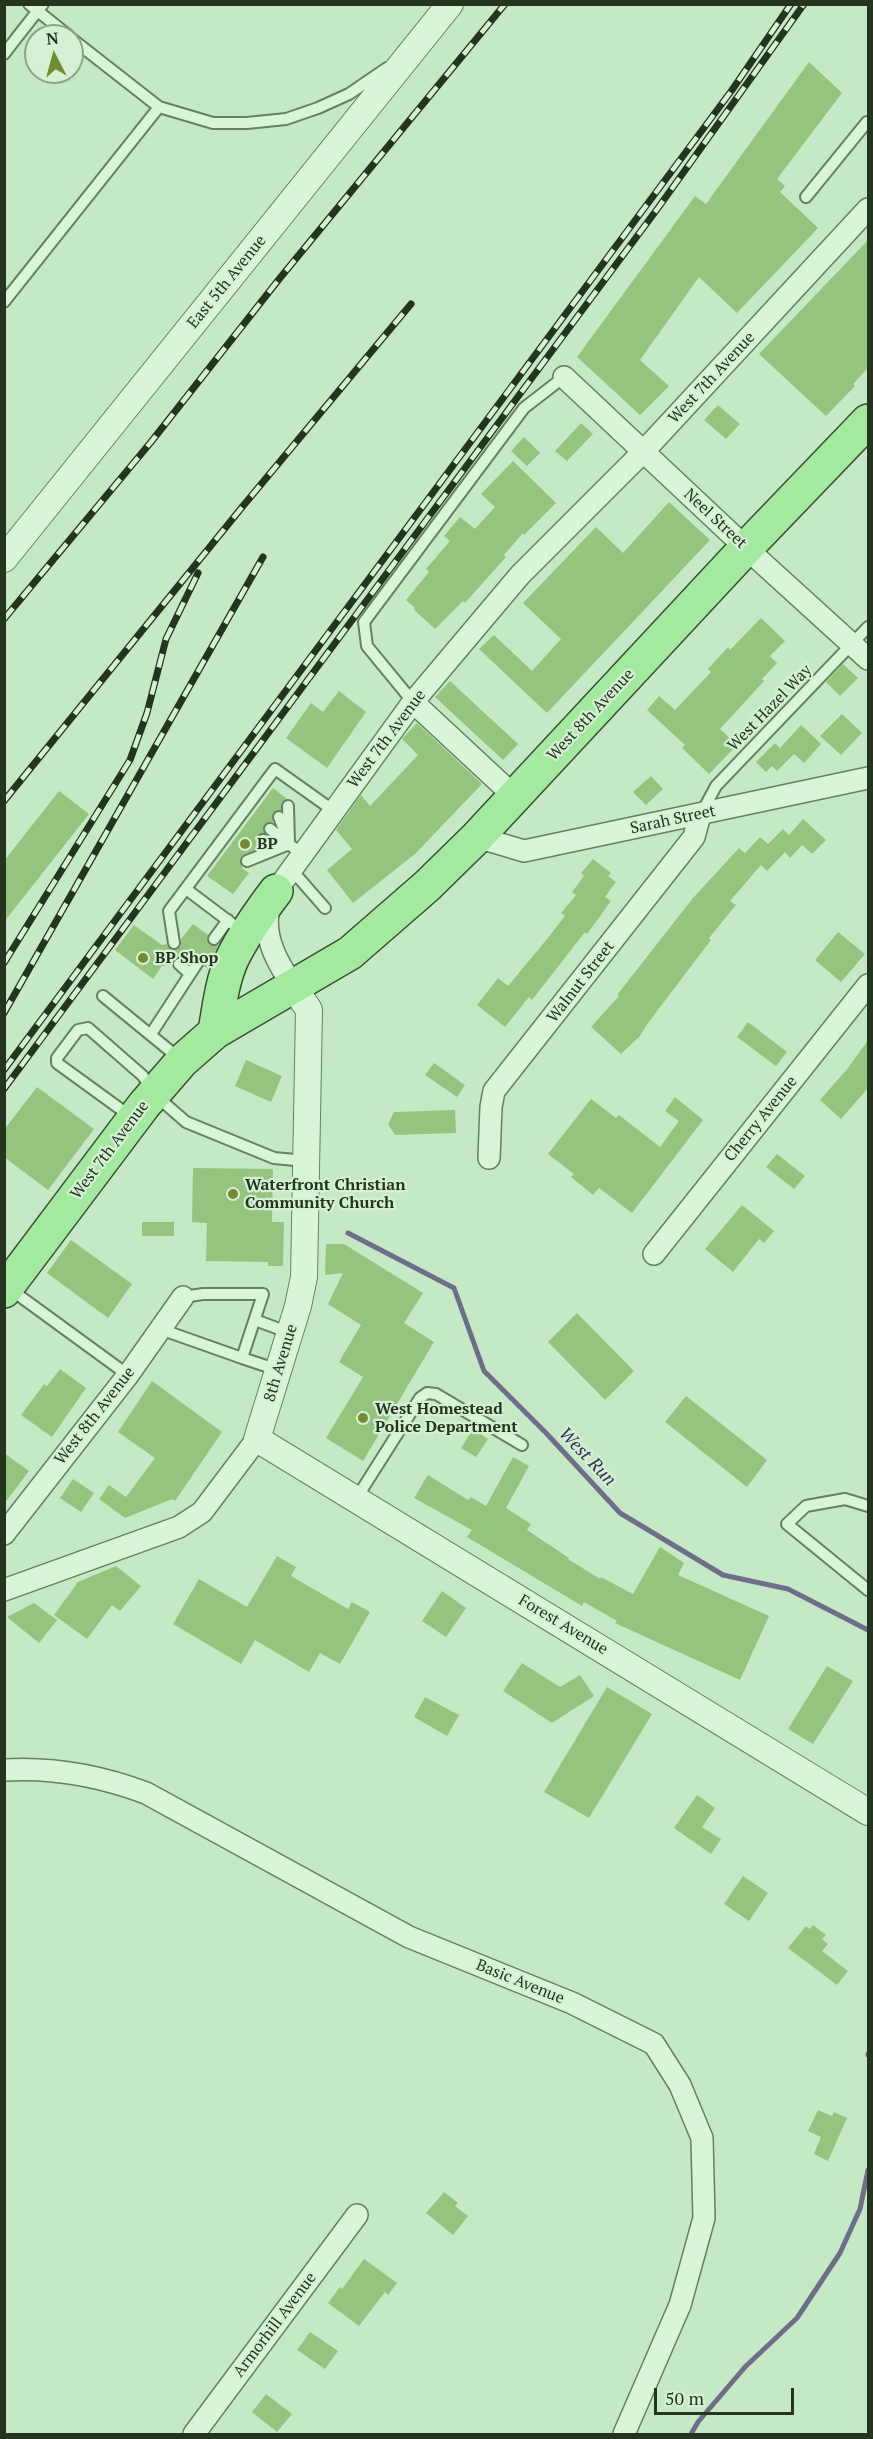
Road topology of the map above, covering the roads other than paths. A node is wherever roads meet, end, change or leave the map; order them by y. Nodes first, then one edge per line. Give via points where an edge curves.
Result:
1 (450, 4) edge
2 (37, 7) edge
3 (56, 24) edge
4 (84, 48) edge
5 (415, 50) junction
6 (4, 54) edge
7 (159, 107) junction
8 (868, 123) edge
9 (806, 197) dead end
10 (868, 209) edge
11 (4, 302) edge
12 (564, 377) joint
13 (868, 421) edge
14 (643, 452) junction
15 (746, 548) junction
16 (4, 559) edge
17 (868, 627) edge
18 (853, 644) junction
19 (868, 659) edge
20 (413, 702) junction
21 (868, 778) edge
22 (514, 796) junction
23 (288, 806) dead end
24 (334, 811) junction
25 (700, 815) junction
26 (279, 817) dead end
27 (270, 829) dead end
28 (477, 837) junction
29 (262, 840) dead end
30 (255, 850) dead end
31 (247, 861) dead end
32 (290, 864) junction
33 (186, 889) junction
34 (325, 908) dead end
35 (237, 927) junction
36 (214, 939) dead end
37 (174, 943) dead end
38 (198, 962) dead end
39 (179, 964) dead end
40 (189, 973) junction
41 (868, 985) edge
42 (293, 986) junction
43 (103, 996) dead end
44 (215, 1032) junction
45 (151, 1035) junction
46 (182, 1061) junction
47 (154, 1094) junction
48 (134, 1119) junction
49 (489, 1158) dead end
50 (306, 1161) junction
51 (654, 1254) dead end
52 (6, 1289) edge
53 (183, 1297) joint
54 (255, 1320) junction
55 (160, 1329) junction
56 (290, 1333) junction
57 (242, 1358) junction
58 (279, 1370) junction
59 (128, 1375) junction
60 (257, 1439) junction
61 (522, 1444) dead end
62 (356, 1499) junction
63 (868, 1506) edge
64 (4, 1534) edge
65 (4, 1590) edge
66 (868, 1590) edge
67 (4, 1770) edge
68 (868, 1812) edge
69 (357, 2216) dead end
70 (194, 2434) edge
71 (624, 2434) edge

1 - 5 street, East 5th Avenue
2 - 3 lane
2 - 6 lane
4 - 7 lane
5 - 7 lane via 349,94 286,119 213,123
5 - 16 street, East 5th Avenue
7 - 11 lane
8 - 9 lane
10 - 14 street, West 7th Avenue
12 - 14 street, Neel Street
12 - 20 lane via 524,408 364,622 367,646
13 - 15 main road, West 8th Avenue
14 - 15 street, Neel Street
14 - 20 street, West 7th Avenue via 520,575
15 - 18 street, Neel Street
15 - 22 main road, West 8th Avenue
17 - 18 lane, West Hazel Way
18 - 19 street, Neel Street
18 - 25 lane, West Hazel Way via 716,786
20 - 22 street
20 - 24 street, West 7th Avenue
21 - 25 street, Sarah Street
22 - 28 main road, West 8th Avenue
23 - 32 lane
24 - 32 street, West 7th Avenue
24 - 33 lane via 276,769 240,825
25 - 28 street, Sarah Street via 525,851
25 - 49 street, Walnut Street via 694,837 494,1091
26 - 32 lane
27 - 32 lane
28 - 42 main road, West 8th Avenue via 428,886 350,952
29 - 32 lane
30 - 32 lane
31 - 32 lane
32 - 34 lane
32 - 35 main road
32 - 42 street, West 7th Avenue via 268,914 269,937 278,964
33 - 35 lane
33 - 37 lane via 169,911
35 - 36 lane
35 - 44 main road
38 - 40 lane
39 - 40 lane
40 - 45 lane
41 - 51 street, Cherry Avenue
42 - 44 main road, West 7th Avenue
42 - 50 street, 8th Avenue via 309,1010
43 - 45 lane
44 - 46 main road, West 7th Avenue
45 - 46 lane
46 - 47 main road, West 7th Avenue
47 - 48 main road, West 7th Avenue
47 - 48 lane via 143,1076 104,1041 88,1028 78,1030 57,1063
47 - 50 lane via 186,1122 274,1158
48 - 52 main road, West 7th Avenue
50 - 56 street, 8th Avenue via 304,1277
52 - 59 lane
53 - 54 lane via 263,1294
53 - 55 street, West 8th Avenue
54 - 56 lane
54 - 57 lane
55 - 57 lane
55 - 59 street, West 8th Avenue
56 - 58 street, 8th Avenue
57 - 58 lane
58 - 60 street, 8th Avenue
59 - 64 street, West 8th Avenue
60 - 62 street, Forest Avenue
60 - 65 street, 8th Avenue via 202,1512 179,1527
61 - 62 lane via 436,1394 427,1393 420,1398
62 - 68 street, Forest Avenue
63 - 66 lane via 844,1499 806,1506 787,1524
67 - 71 street, Basic Avenue via 37,1768 113,1780 146,1793 409,1937 572,2003 654,2044 680,2085 702,2138 704,2218 680,2305
69 - 70 street, Armorhill Avenue

